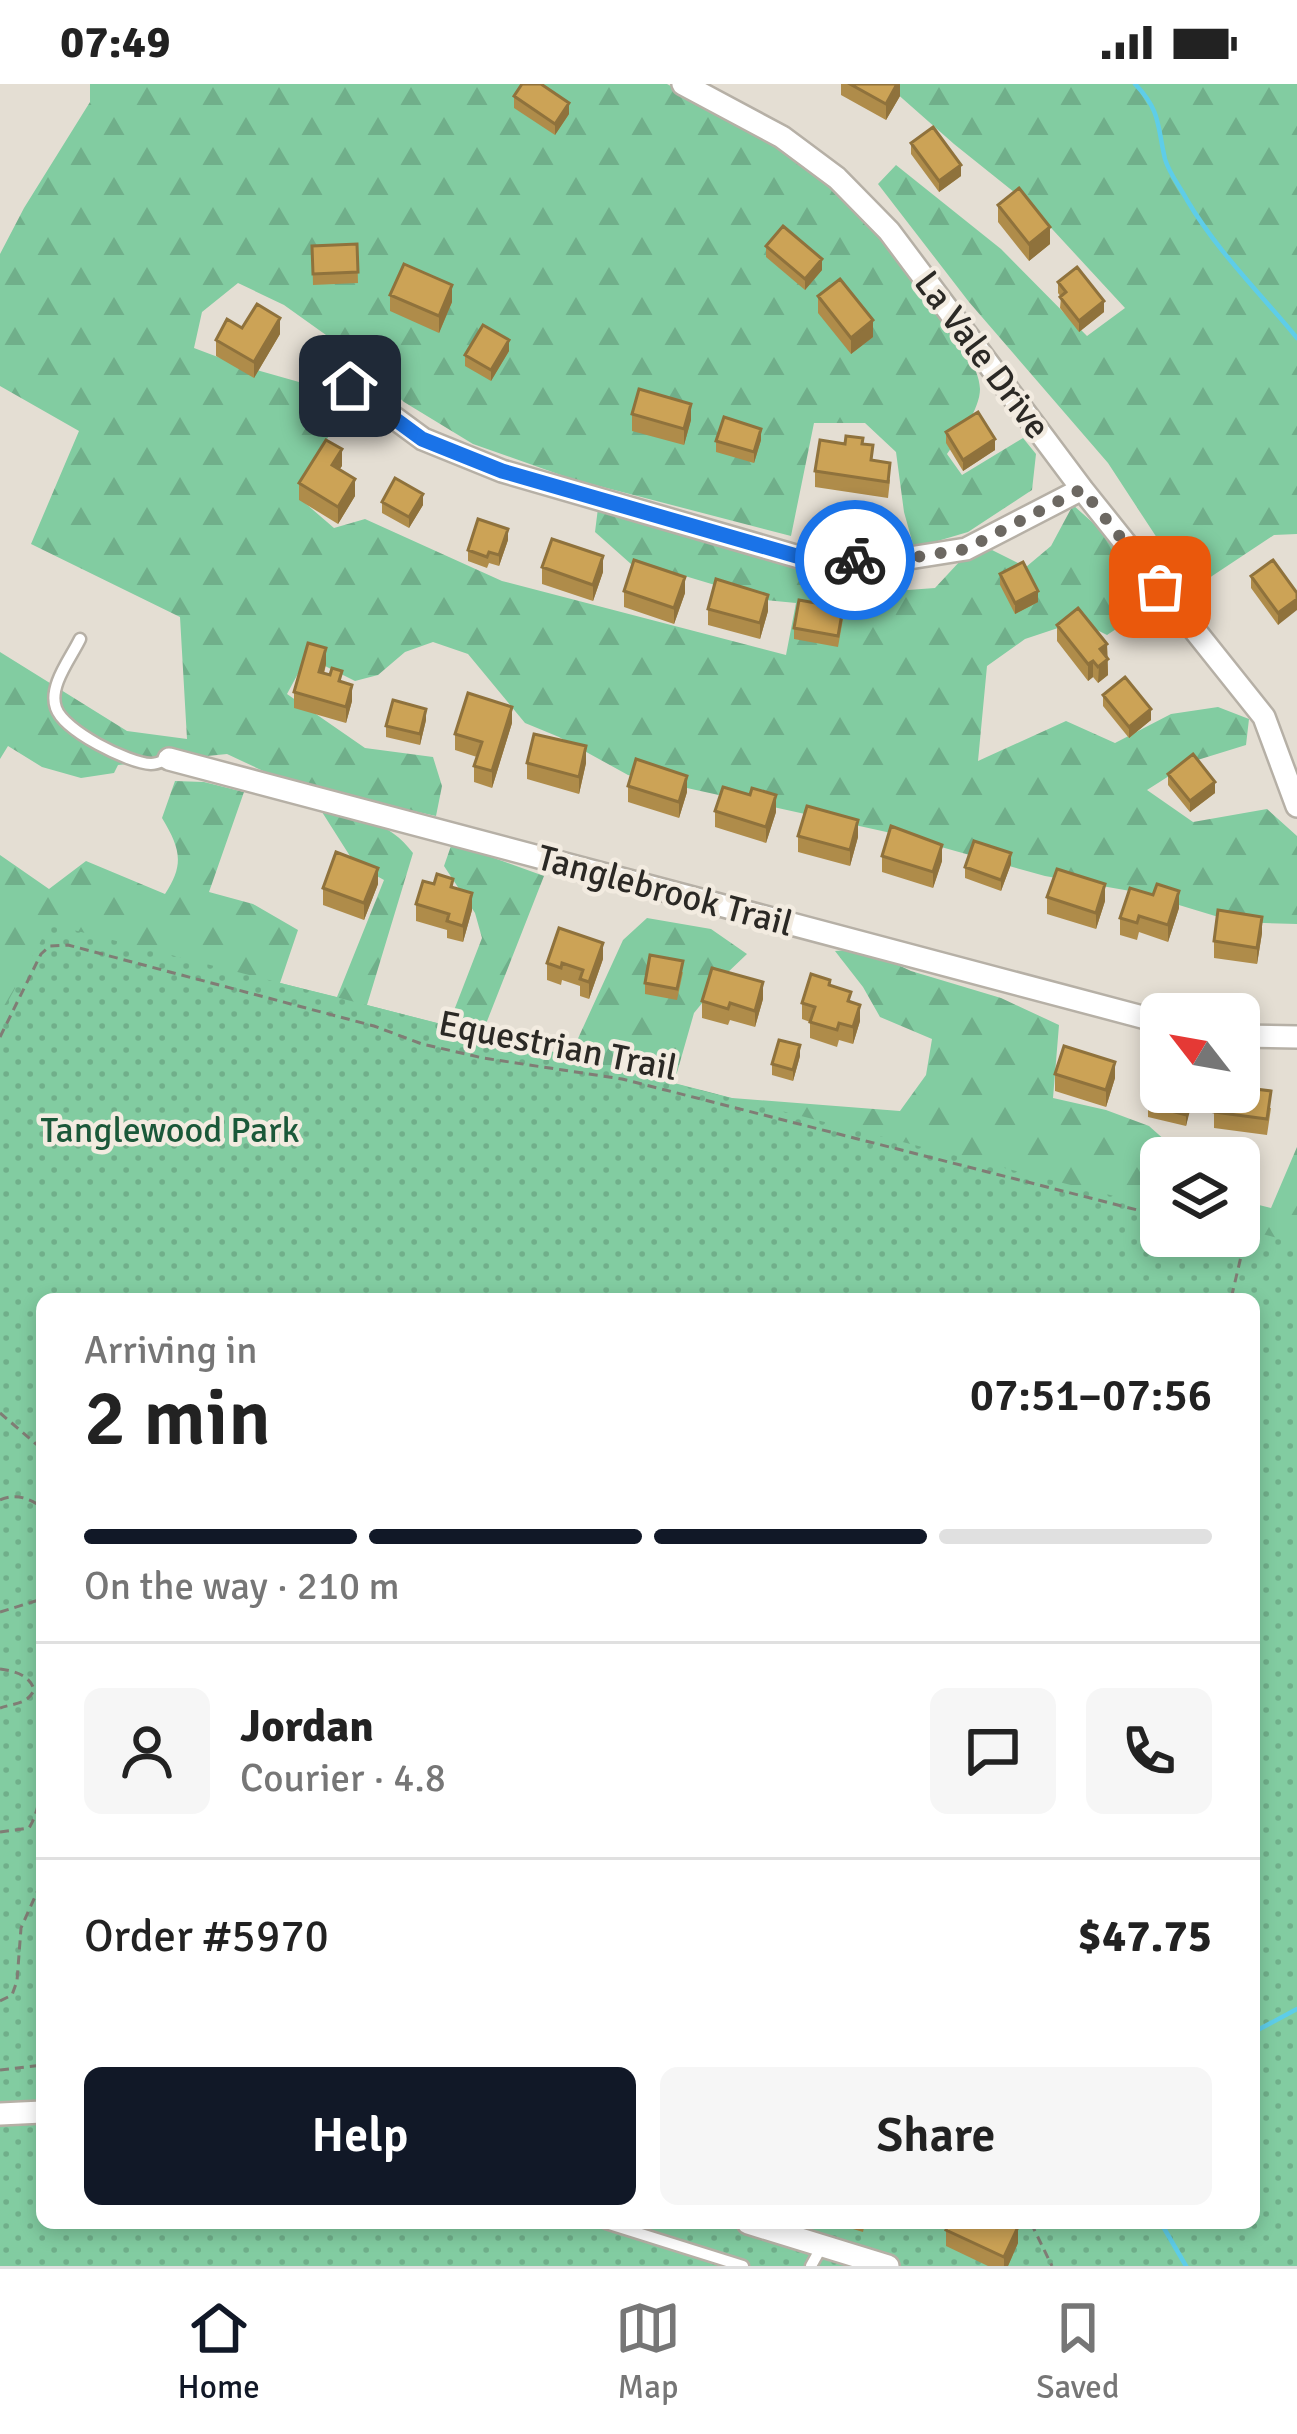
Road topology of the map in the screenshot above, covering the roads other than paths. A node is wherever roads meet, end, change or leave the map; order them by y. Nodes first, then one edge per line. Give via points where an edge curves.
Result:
1 (682, 84) edge
2 (350, 386) dead end
3 (1082, 489) junction
4 (80, 639) dead end
5 (170, 759) joint
6 (1297, 806) edge
7 (1140, 1016) edge
8 (1260, 1036) edge
9 (1297, 1037) edge
10 (36, 2112) edge
11 (0, 2114) edge
12 (625, 2229) edge
13 (761, 2229) edge
14 (817, 2256) edge
15 (742, 2266) edge
16 (888, 2266) edge

1 - 3 street, La Vale Drive via 782,137 890,231
2 - 3 street via 422,439 502,471 800,557 884,562 966,549
3 - 6 street, La Vale Drive via 1264,718
4 - 5 lane via 54,692 56,710 70,727 131,758
5 - 7 street, Tanglebrook Trail
8 - 9 street
10 - 11 street
12 - 15 lane
13 - 14 street
14 - 16 street

